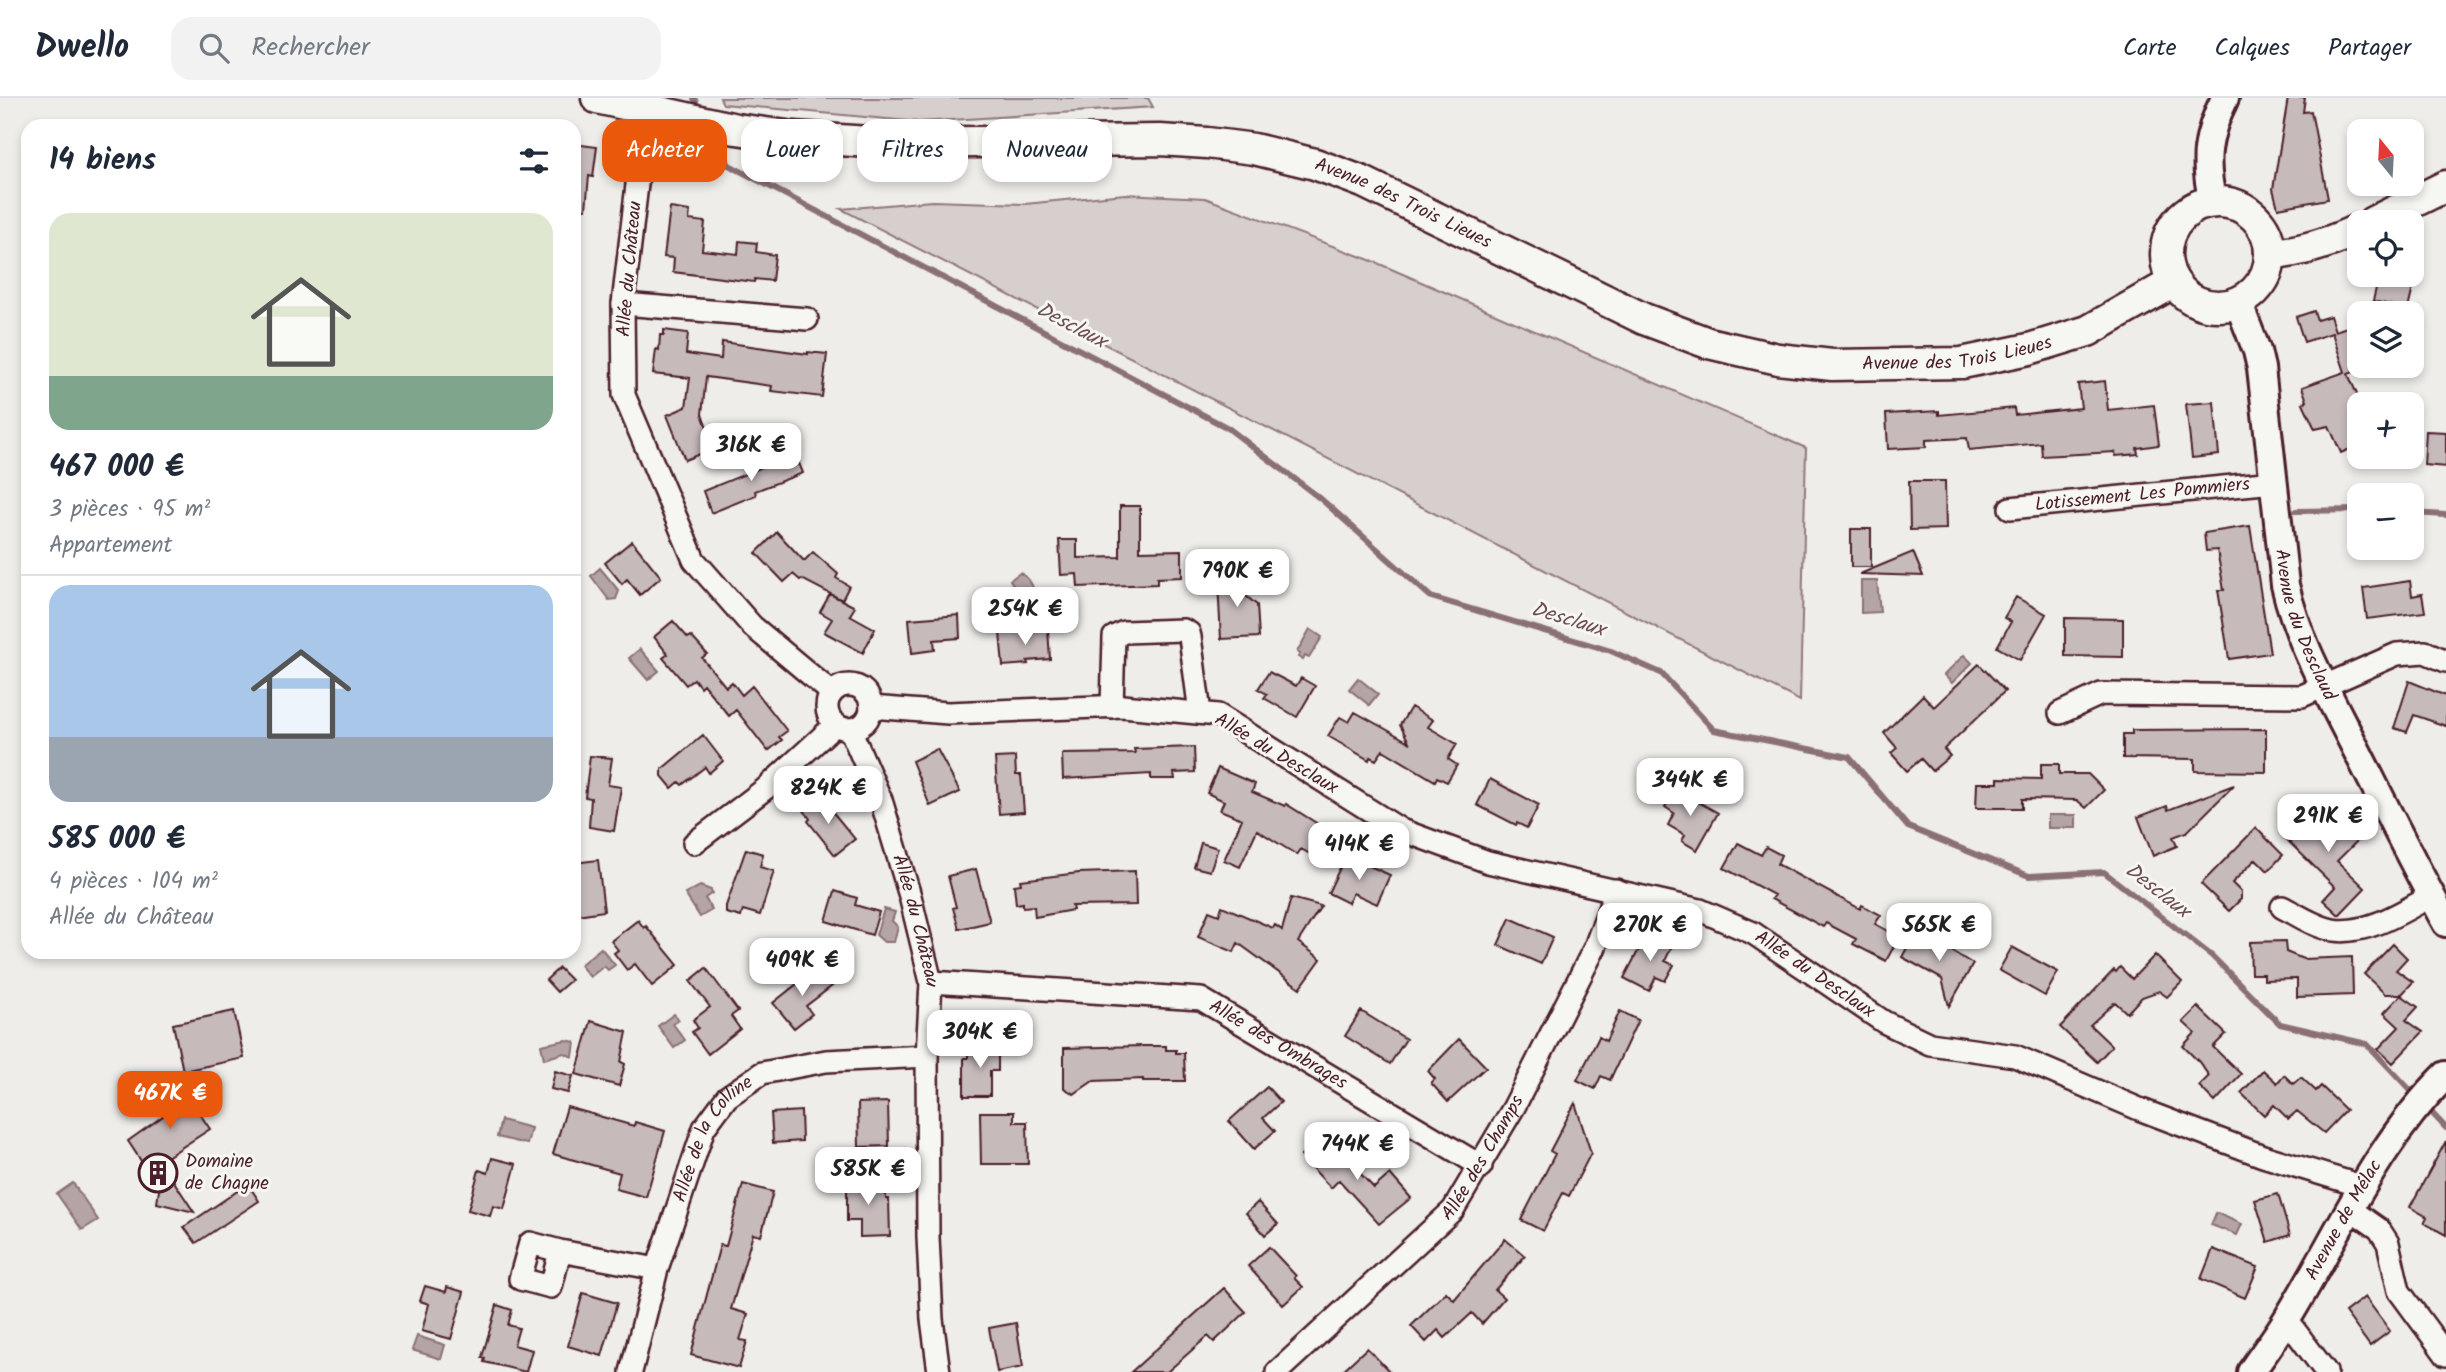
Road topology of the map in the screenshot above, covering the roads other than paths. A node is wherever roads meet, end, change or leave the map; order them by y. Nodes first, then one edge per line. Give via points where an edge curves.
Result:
1 (597, 98) edge
2 (2225, 98) edge
3 (643, 107) junction
4 (2446, 186) edge
5 (2213, 202) junction
6 (2397, 210) edge
7 (2347, 235) edge
8 (2270, 254) junction
9 (2174, 282) junction
10 (2238, 302) junction
11 (623, 304) junction
12 (807, 319) dead end
13 (2274, 482) junction
14 (2010, 508) dead end
15 (2446, 661) edge
16 (2325, 686) junction
17 (832, 694) junction
18 (871, 707) junction
19 (1112, 707) junction
20 (1200, 713) junction
21 (2060, 713) dead end
22 (843, 726) junction
23 (694, 844) dead end
24 (1616, 890) junction
25 (2431, 896) junction
26 (2282, 907) dead end
27 (2446, 923) edge
28 (931, 982) junction
29 (927, 1056) junction
30 (2438, 1083) edge
31 (1481, 1166) junction
32 (2355, 1197) junction
33 (560, 1251) dead end
34 (657, 1269) junction
35 (2287, 1320) junction
36 (2446, 1355) edge
37 (631, 1372) edge
38 (939, 1372) edge
39 (1277, 1372) edge
40 (2251, 1372) edge
41 (2326, 1372) edge

1 - 3 main road, Avenue des Trois Lieues
2 - 5 street via 2206,156
3 - 9 main road, Avenue des Trois Lieues via 794,137 884,143 1160,140 1254,149 1363,182 1656,323 1778,359 1832,365 1962,363 2088,331
3 - 11 street, Allée du Château
4 - 6 main road
5 - 8 main road via 2246,210 2259,222
5 - 9 main road via 2196,207 2171,232 2167,266
7 - 8 main road via 2291,253
8 - 10 main road via 2261,283
9 - 10 main road via 2183,293 2210,306
10 - 13 street, Avenue du Desclaud via 2261,369
11 - 12 street
11 - 17 street, Allée du Château via 624,395 694,560 752,625
13 - 14 street, Lotissement Les Pommiers
13 - 16 street, Avenue du Desclaud via 2285,585 2299,631
15 - 16 street via 2424,652 2397,654
16 - 21 street via 2302,696 2101,694
16 - 25 street, Avenue du Desclaud
17 - 18 street via 843,686 856,686 867,694
17 - 22 street via 827,706 831,719
18 - 19 street, Allée du Desclaux via 948,713
18 - 22 street via 862,724
19 - 20 street, Allée du Desclaux
19 - 20 street, Allée du Desclaux via 1114,637 1124,632 1183,630 1191,637
20 - 24 street, Allée du Desclaux via 1218,715 1401,830 1488,862
22 - 23 street
22 - 28 street, Allée du Château via 881,800
24 - 31 street, Allée des Champs via 1595,947
24 - 32 street, Allée du Desclaux via 1700,910 1753,933 1884,1022 1930,1044 2015,1056
25 - 26 street via 2371,926 2348,931 2330,930
25 - 27 street, Avenue du Desclaud
28 - 29 street, Allée du Château
28 - 31 street, Allée des Ombrages via 1201,999
29 - 34 street, Allée de la Colline via 826,1061 762,1073 727,1097 704,1128
29 - 38 street, Allée du Château via 929,1260
30 - 32 street, Avenue de Mélac
31 - 39 street, Allée des Champs via 1453,1210
32 - 35 street, Avenue de Mélac
32 - 36 street, Allée du Desclaux via 2388,1243 2399,1291
33 - 34 street
34 - 37 street, Allée de la Colline
35 - 40 street, Avenue de Mélac
35 - 41 street

